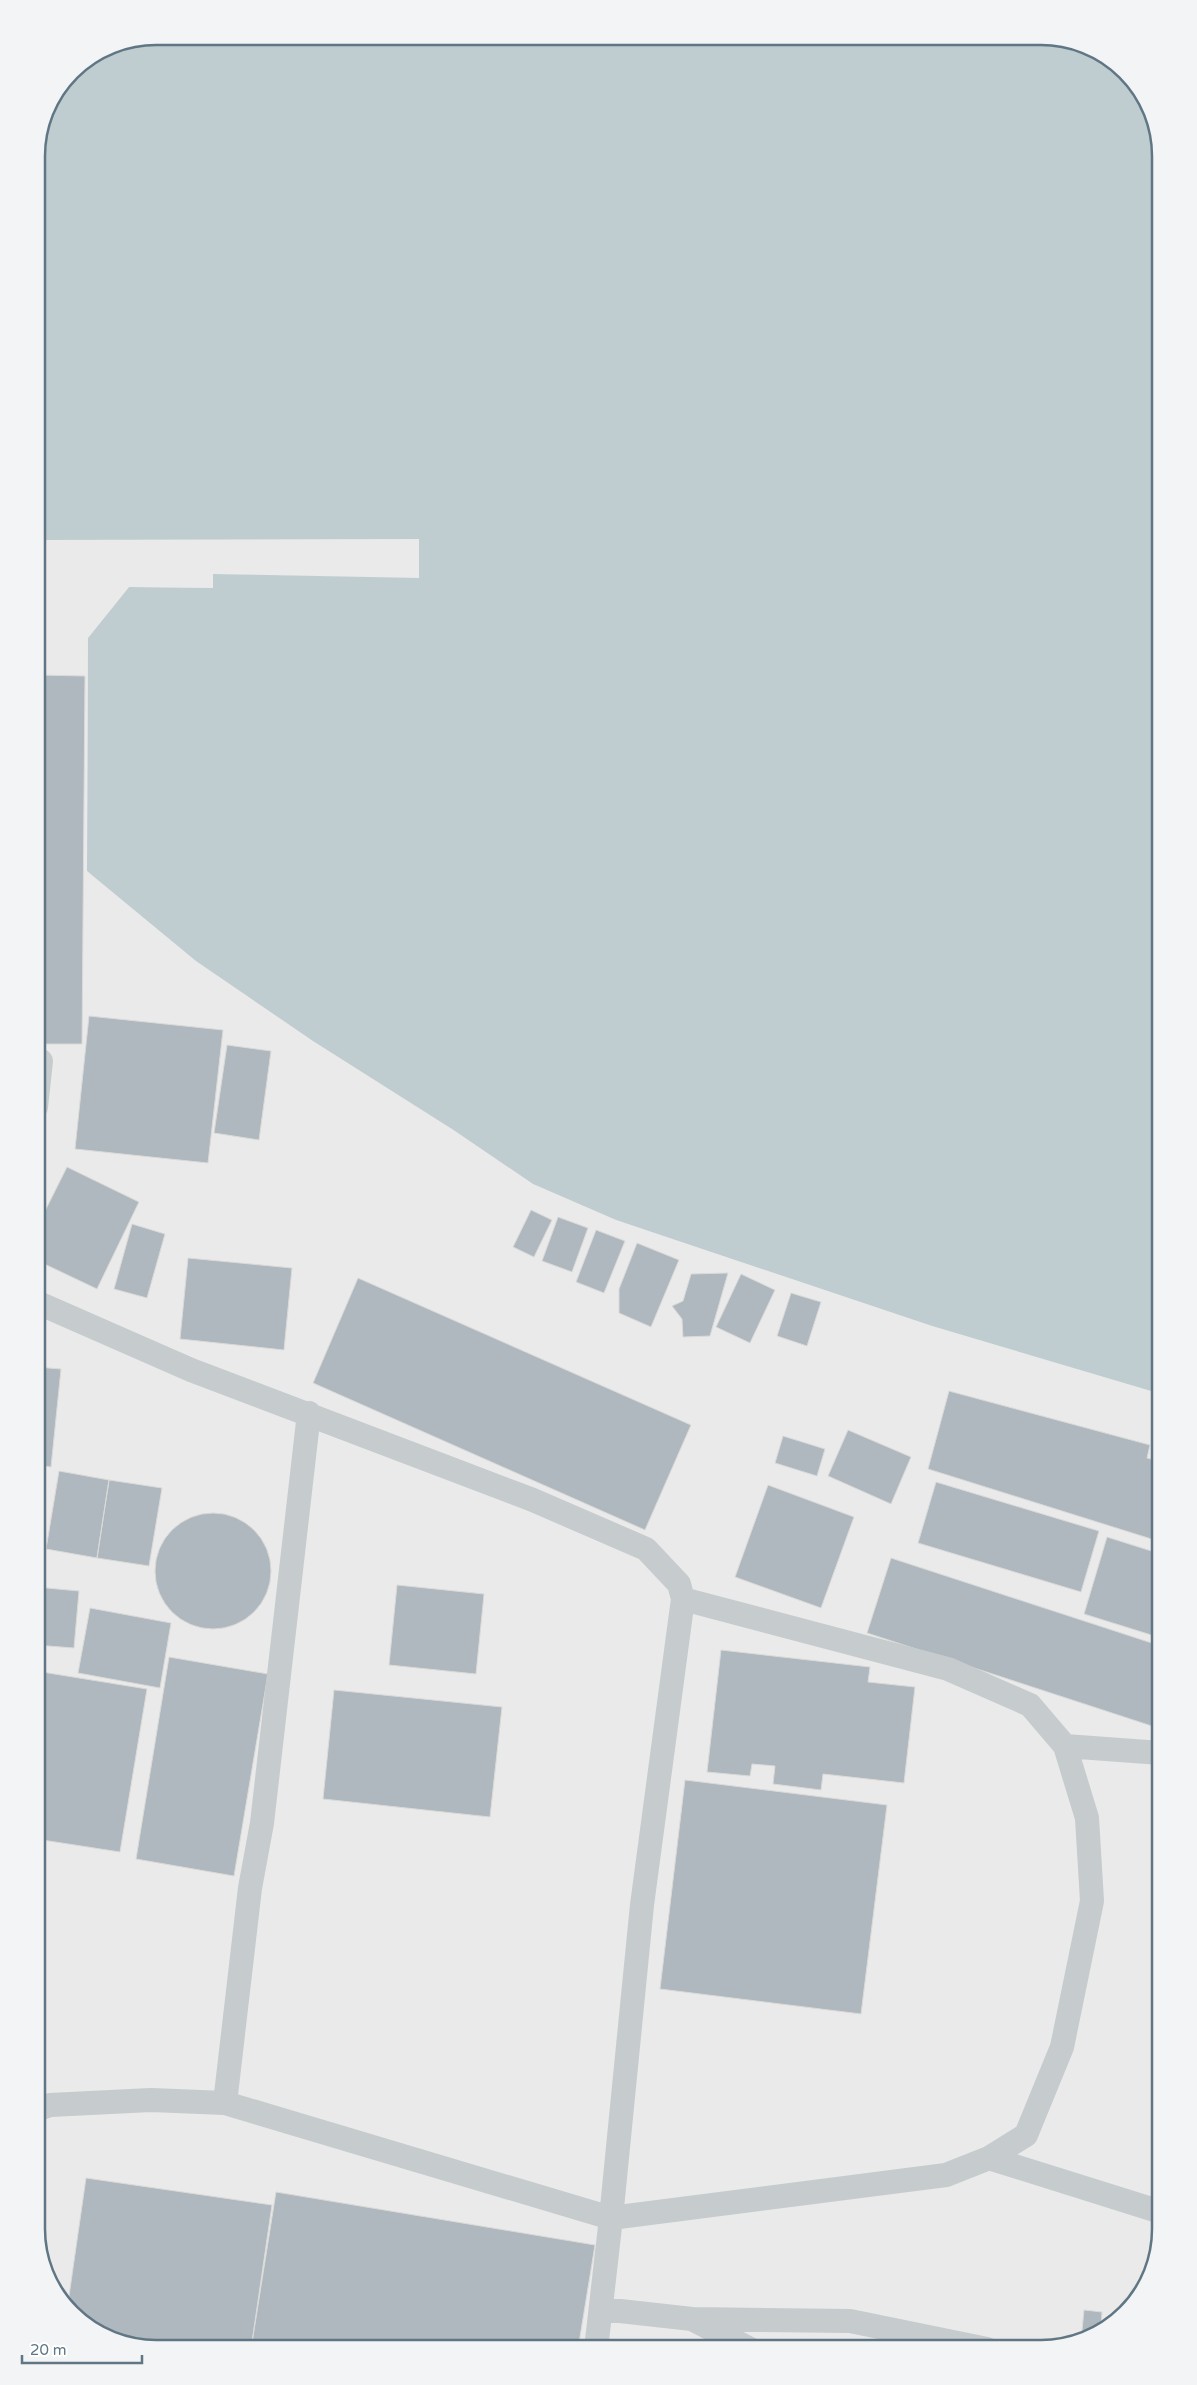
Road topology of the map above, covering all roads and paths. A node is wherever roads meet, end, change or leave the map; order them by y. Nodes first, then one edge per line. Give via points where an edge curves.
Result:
1 (45, 1306) edge
2 (309, 1413) junction
3 (683, 1599) junction
4 (1065, 1746) junction
5 (1152, 1752) edge
6 (225, 2103) junction
7 (45, 2107) edge
8 (989, 2158) junction
9 (1152, 2209) edge
10 (611, 2218) junction
11 (602, 2309) junction
12 (692, 2319) junction
13 (597, 2340) edge
14 (733, 2340) edge
15 (943, 2340) edge

1 - 2 lane via 191,1370
2 - 3 lane via 533,1500 646,1549 679,1584
2 - 6 lane via 262,1823 250,1888
3 - 4 lane via 948,1669 1030,1706
3 - 10 lane via 642,1905
4 - 5 lane
4 - 8 lane via 1087,1818 1092,1901 1062,2047 1026,2135
6 - 7 lane via 151,2100
6 - 10 lane
8 - 9 lane
8 - 10 lane via 946,2175
10 - 11 lane
11 - 12 lane
11 - 13 lane
12 - 14 lane
12 - 15 lane via 850,2321

